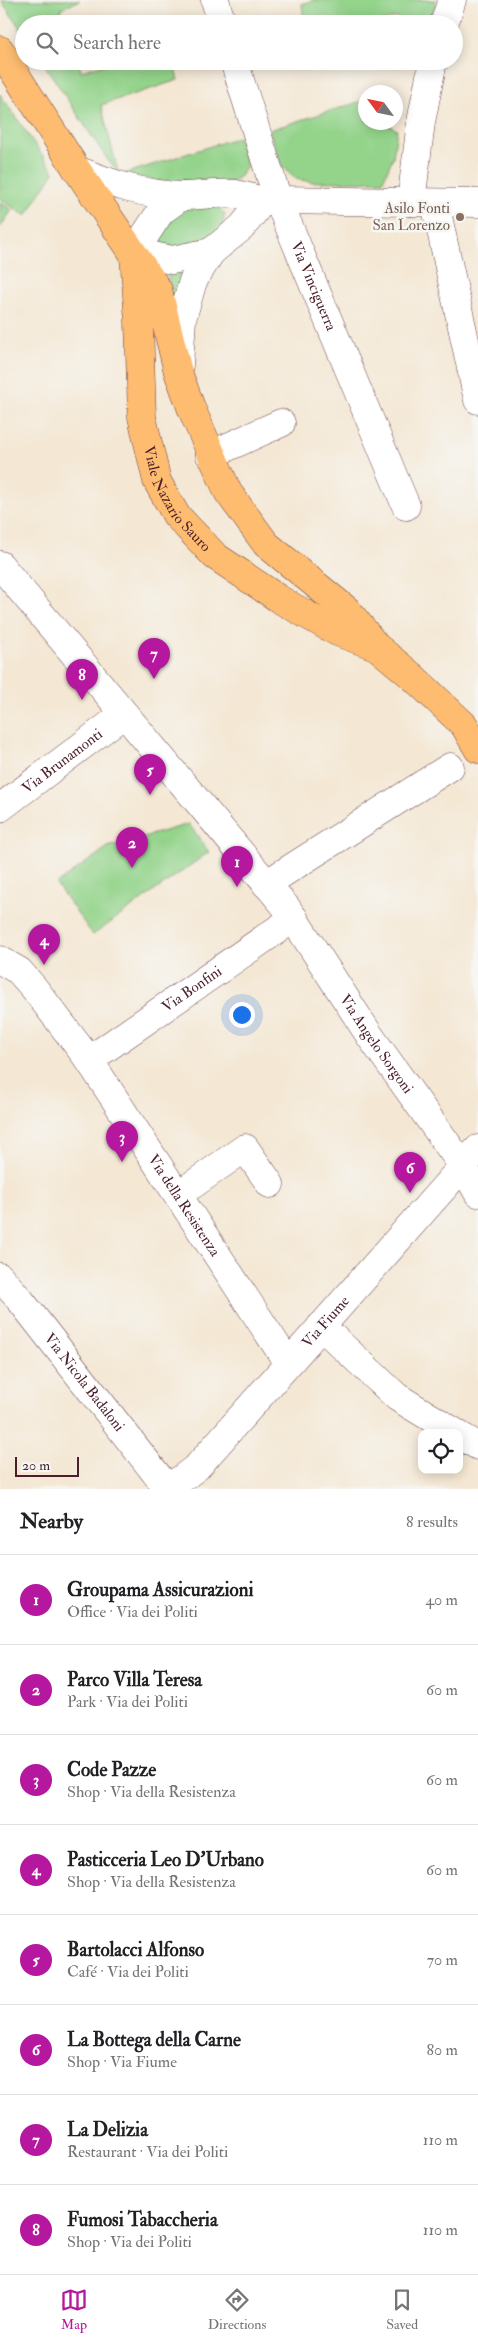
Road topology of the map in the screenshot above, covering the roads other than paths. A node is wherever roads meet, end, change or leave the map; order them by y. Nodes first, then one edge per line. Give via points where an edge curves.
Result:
1 (215, 0) edge
2 (452, 0) edge
3 (219, 15) edge
4 (447, 15) edge
5 (0, 50) edge
6 (236, 70) edge
7 (431, 70) edge
8 (77, 170) junction
9 (182, 196) junction
10 (270, 201) junction
11 (423, 202) junction
12 (478, 203) edge
13 (134, 252) junction
14 (211, 252) junction
15 (178, 372) junction
16 (478, 400) edge
17 (281, 423) dead end
18 (210, 455) junction
19 (406, 506) dead end
20 (0, 565) edge
21 (376, 646) junction
22 (124, 714) junction
23 (478, 749) edge
24 (450, 767) dead end
25 (0, 808) edge
26 (266, 884) junction
27 (294, 918) junction
28 (0, 960) edge
29 (89, 1060) junction
30 (470, 1158) edge
31 (270, 1184) dead end
32 (478, 1193) edge
33 (178, 1195) junction
34 (0, 1277) edge
35 (321, 1326) junction
36 (288, 1363) junction
37 (450, 1429) edge
38 (463, 1437) edge
39 (478, 1446) edge
40 (168, 1489) edge

1 - 3 street
2 - 4 street
5 - 8 main road, Viale Nazario Sauro
6 - 10 street, Via Vinciguerra
7 - 11 street via 421,122
8 - 9 street via 144,193
8 - 13 main road, Viale Nazario Sauro
9 - 10 street via 236,194
9 - 13 street via 161,212
10 - 11 street
10 - 14 street
10 - 19 street, Via Vinciguerra
11 - 12 street
11 - 16 street
13 - 14 street via 172,260
13 - 15 main road, Viale Nazario Sauro via 158,290
13 - 21 main road, Viale Nazario Sauro via 142,417 157,481 176,515 215,556 279,599 337,632
14 - 15 street via 193,282 182,319
15 - 18 main road, Viale Nazario Sauro
17 - 18 street
18 - 21 main road, Viale Nazario Sauro via 228,492 266,544 348,611
20 - 22 street, Via Angelo Sorgoni
21 - 23 main road, Viale Nazario Sauro via 464,725
22 - 25 street, Via Brunamonti
22 - 26 street, Via Angelo Sorgoni
24 - 26 street
26 - 27 street, Via Angelo Sorgoni
27 - 29 street, Via Bonfini
27 - 30 street, Via Angelo Sorgoni via 370,1036
28 - 29 street, Via della Resistenza via 19,971
29 - 33 street, Via della Resistenza
30 - 32 street
30 - 35 street, Via Fiume
31 - 33 street via 245,1148
33 - 36 street, Via della Resistenza
34 - 40 street, Via Nicola Badaloni
35 - 36 street, Via Fiume
35 - 37 street via 397,1397
36 - 40 street, Via Fiume via 197,1467
38 - 39 street

